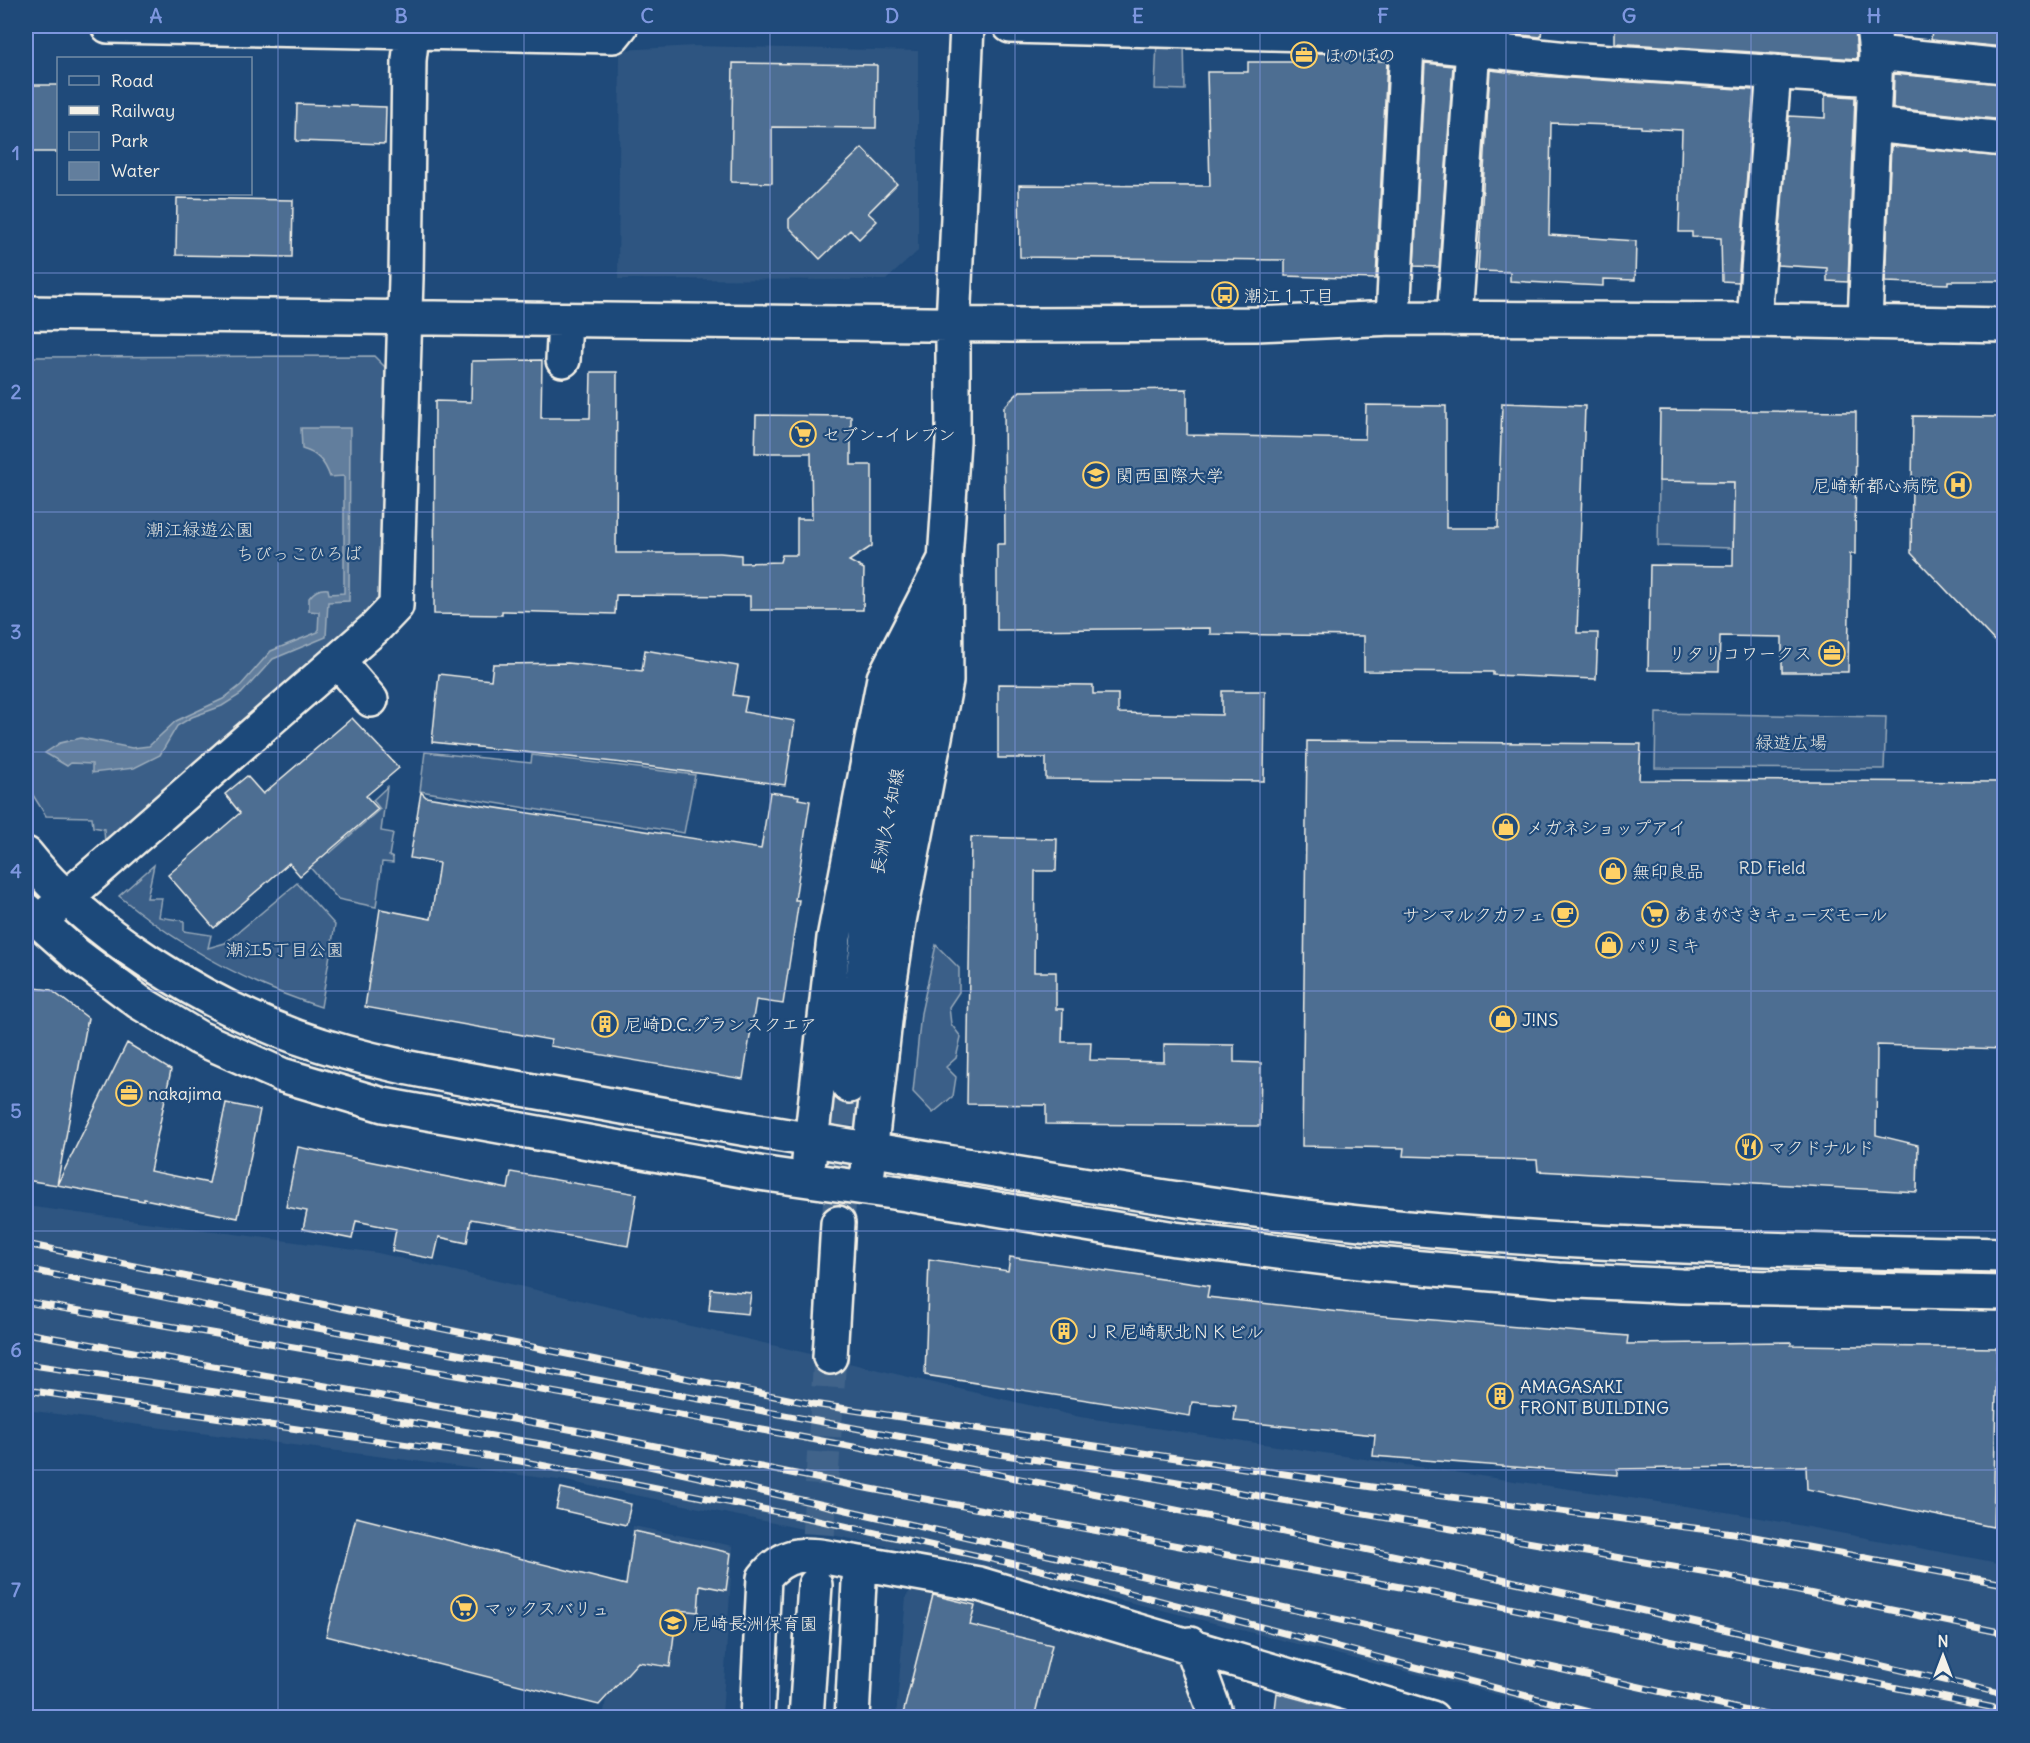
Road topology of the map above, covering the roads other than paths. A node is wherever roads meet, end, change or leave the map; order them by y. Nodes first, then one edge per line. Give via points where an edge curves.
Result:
1 (108, 26) edge
2 (621, 26) edge
3 (967, 26) edge
4 (1010, 26) edge
5 (1141, 28) edge
6 (412, 29) edge
7 (1407, 34) edge
8 (1473, 48) junction
9 (1875, 52) edge
10 (2004, 66) edge
11 (1774, 72) junction
12 (1873, 125) junction
13 (2004, 139) edge
14 (26, 313) edge
15 (1393, 318) junction
16 (403, 319) junction
17 (1454, 319) junction
18 (565, 320) junction
19 (1754, 320) junction
20 (1865, 322) junction
21 (953, 324) junction
22 (2004, 325) edge
23 (563, 360) dead end
24 (945, 560) junction
25 (347, 672) dead end
26 (371, 700) dead end
27 (26, 854) edge
28 (66, 899) junction
29 (29, 921) edge
30 (849, 1086) tunnel mouth
31 (812, 1140) junction
32 (871, 1149) junction
33 (807, 1180) junction
34 (866, 1188) junction
35 (838, 1222) tunnel mouth
36 (2004, 1255) edge
37 (2004, 1293) edge
38 (830, 1357) tunnel mouth
39 (860, 1563) junction
40 (815, 1585) tunnel mouth
41 (1190, 1644) junction
42 (757, 1718) edge
43 (806, 1718) edge
44 (852, 1718) edge
45 (1217, 1718) edge
46 (1432, 1718) edge

1 - 6 street
2 - 6 street via 613,36
3 - 21 street
4 - 5 street
5 - 7 street
6 - 16 street
7 - 8 street
7 - 15 street
8 - 11 street via 1567,59
8 - 17 street
9 - 10 street
9 - 11 street
9 - 12 street
11 - 19 street
12 - 13 street
12 - 20 street
14 - 16 street
15 - 17 street
15 - 21 street via 1257,324
16 - 18 street
16 - 28 street via 396,606
17 - 19 street
18 - 21 street
18 - 23 street
19 - 20 street
20 - 22 street
21 - 24 street via 953,441
24 - 30 street, 長洲久々知線 via 899,760 873,897
24 - 31 street via 884,678 834,938
24 - 32 street via 946,681 899,921
25 - 26 street
27 - 28 street
28 - 29 street
28 - 31 street via 160,970 218,1003 297,1037 391,1065
29 - 33 street via 139,1002 199,1038 282,1075 383,1105
31 - 32 street
31 - 33 street
32 - 34 street
32 - 36 street via 1264,1212 1444,1230 1636,1244
33 - 34 street
34 - 37 street via 1175,1239 1365,1263 1682,1286
35 - 38 street
39 - 41 street via 979,1584
39 - 42 street via 795,1554 775,1563 764,1578
39 - 44 street
40 - 43 street
41 - 45 street
41 - 46 street

